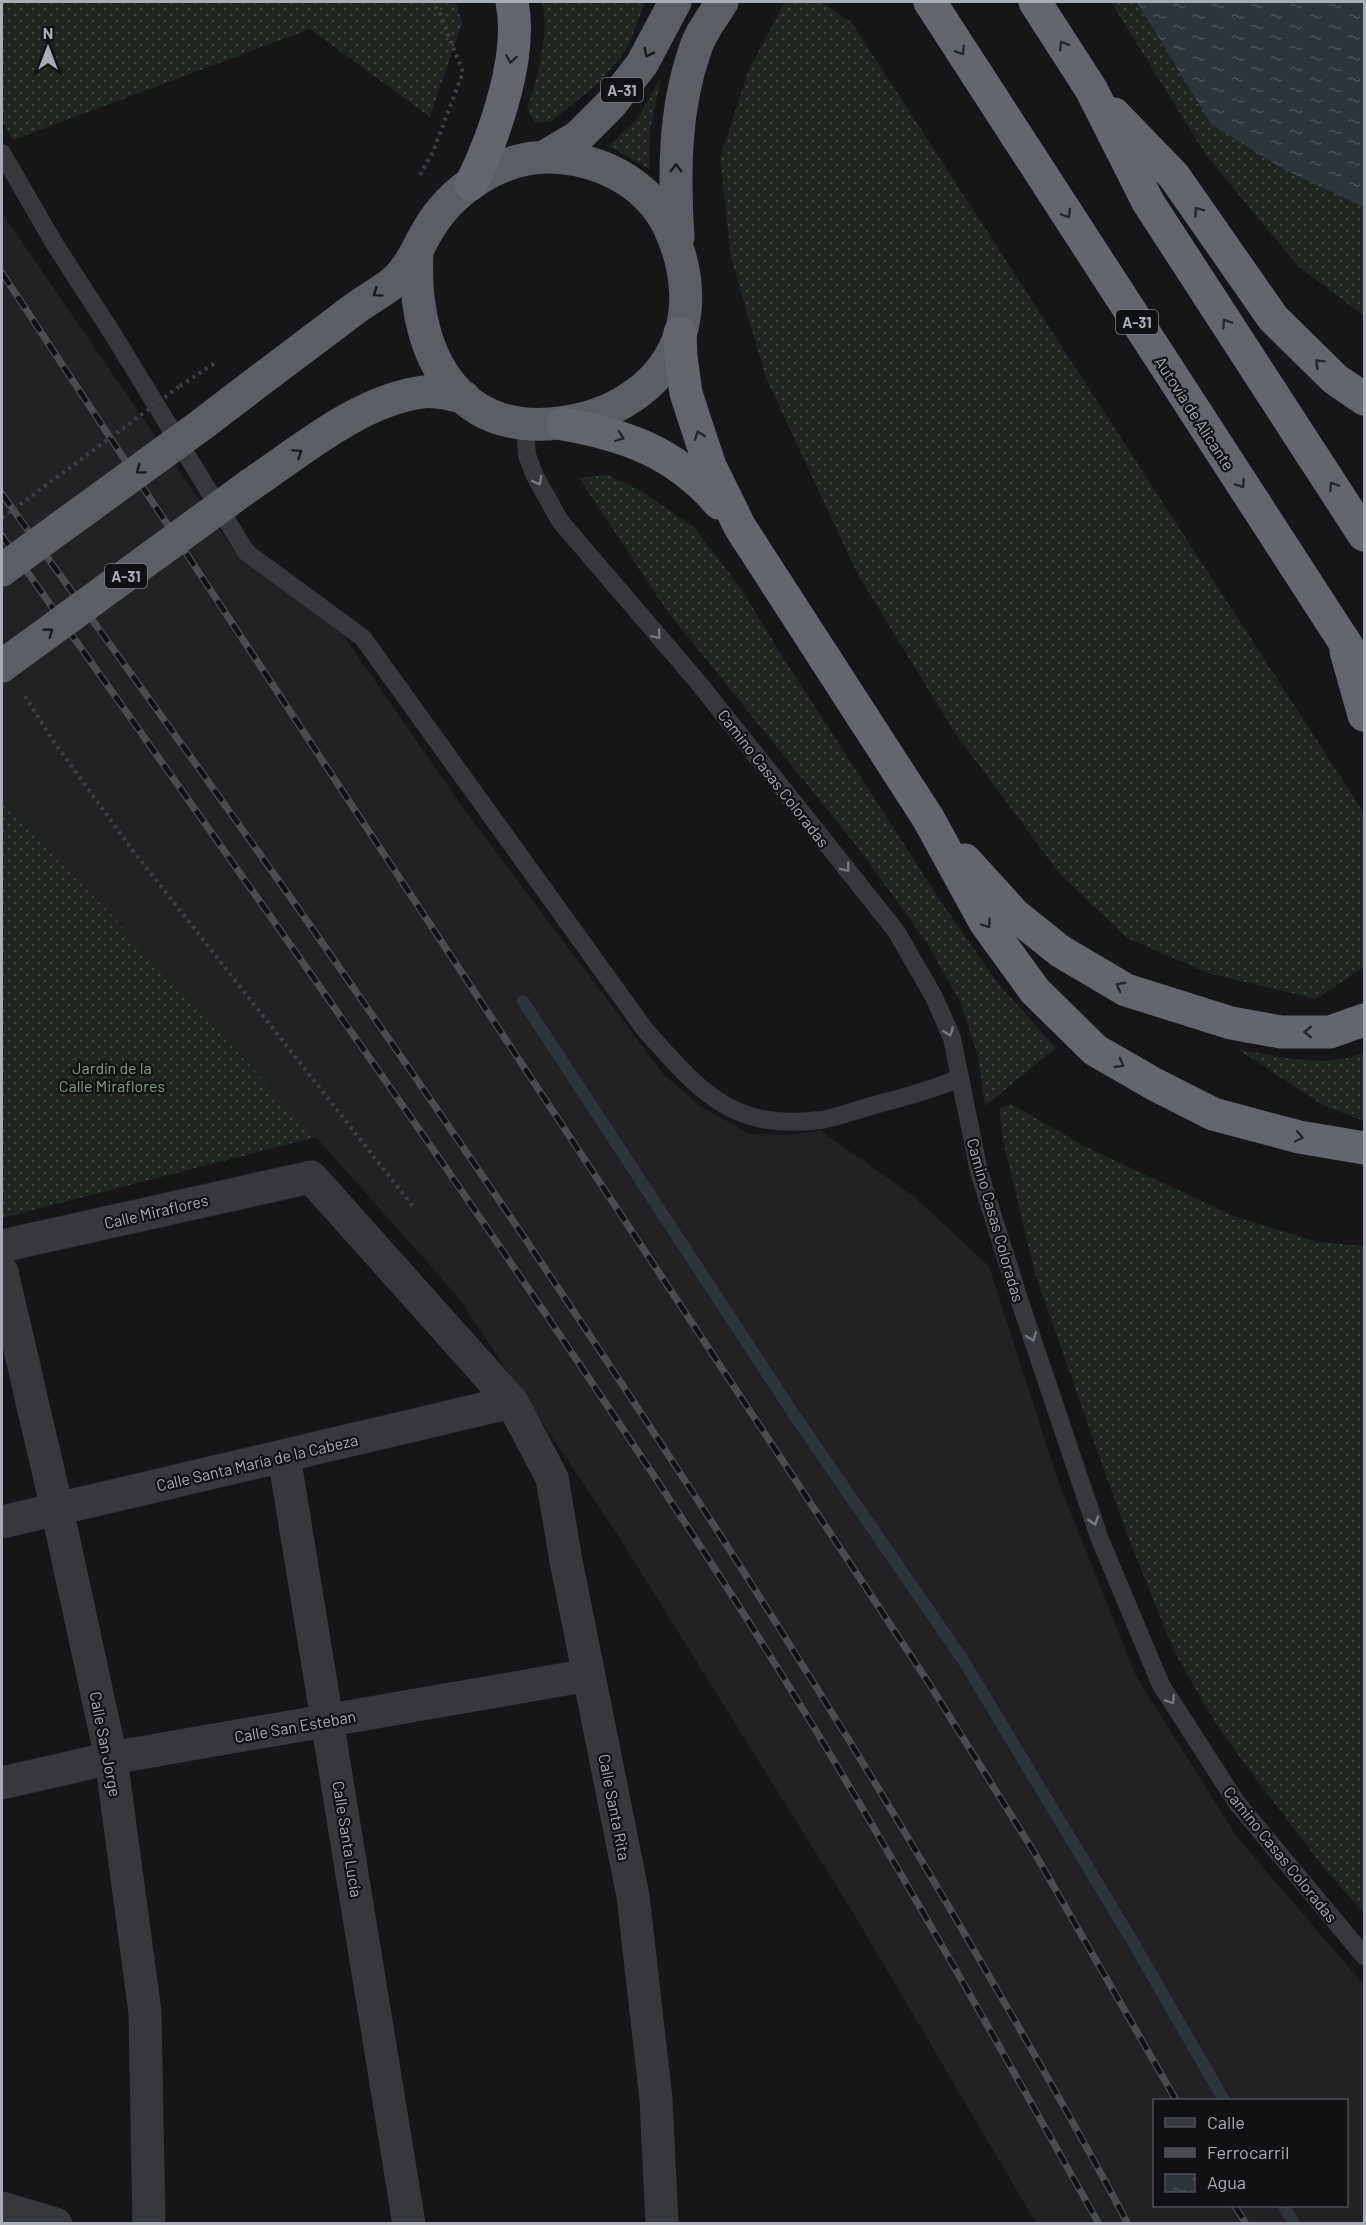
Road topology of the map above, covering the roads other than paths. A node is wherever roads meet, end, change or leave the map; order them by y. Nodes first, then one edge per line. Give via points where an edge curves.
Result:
1 (512, 2) edge
2 (675, 2) edge
3 (722, 2) edge
4 (930, 2) edge
5 (1035, 2) edge
6 (1091, 89) junction
7 (2, 153) edge
8 (544, 157) junction
9 (471, 184) junction
10 (678, 248) junction
11 (417, 252) junction
12 (680, 333) junction
13 (464, 397) junction
14 (1365, 399) edge
15 (563, 424) junction
16 (525, 425) junction
17 (740, 527) junction
18 (1365, 535) edge
19 (2, 570) edge
20 (1344, 643) junction
21 (2, 666) edge
22 (1365, 672) edge
23 (1365, 715) edge
24 (928, 818) junction
25 (1365, 1020) edge
26 (960, 1078) junction
27 (1365, 1148) edge
28 (311, 1177) joint
29 (2, 1246) edge
30 (2, 1272) edge
31 (512, 1402) junction
32 (284, 1456) junction
33 (57, 1509) junction
34 (2, 1522) edge
35 (589, 1675) junction
36 (329, 1719) junction
37 (111, 1758) junction
38 (2, 1784) edge
39 (1365, 1956) edge
40 (2, 2208) edge
41 (55, 2223) edge
42 (149, 2223) edge
43 (409, 2223) edge
44 (662, 2223) edge

1 -> 9 highway via 516,19 511,62 500,110
2 -> 8 highway, A-31 via 642,64 612,104 578,137
10 -> 3 highway via 679,110 695,48
4 -> 20 highway, Autovía de Alicante / A-31
6 -> 5 highway
14 -> 6 highway via 1335,379 1273,318 1174,176
18 -> 6 highway via 1148,202
7 - 26 lane via 246,552 363,638 646,1031 685,1075 714,1099 745,1116 781,1121 821,1120 934,1090
8 - 9 highway, A-31 via 514,163
8 - 10 highway, A-31 via 596,163 645,192 662,213
9 - 11 highway, A-31 via 446,204
10 - 12 highway, A-31 via 686,288
11 - 13 highway, A-31 via 416,289 424,332 432,356
11 -> 19 highway, A-31, bridge via 405,272 389,285
12 - 15 highway, A-31 via 658,375 637,393 615,408
17 -> 12 highway via 710,466 696,424 687,393
13 - 16 highway, A-31 via 482,411
21 -> 13 highway, A-31, bridge via 250,485 348,419 392,398 426,391
15 - 16 highway, A-31
15 -> 17 highway via 603,431 638,443 687,471
16 -> 26 lane, Camino Casas Coloradas via 527,455 560,521 697,681 896,931 934,996 952,1038
17 - 24 highway
20 - 22 highway, Autovía de Alicante / A-31
20 - 23 highway
25 -> 24 highway via 1330,1032 1281,1032 1231,1023 1126,990 1060,951 1014,914
24 -> 27 highway via 985,922 1035,991 1095,1050 1213,1114 1299,1137
26 -> 39 lane, Camino Casas Coloradas via 980,1172 1019,1299 1100,1537 1161,1685 1237,1803
28 - 29 street, Calle Miraflores
28 - 31 street, Calle Santa Rita
30 - 33 street, Calle San Jorge
31 - 32 street, Calle Santa María de la Cabeza
31 - 35 street, Calle Santa Rita via 552,1478
32 - 33 street, Calle Santa María de la Cabeza
32 - 36 street, Calle Santa Lucía
33 - 34 street, Calle Santa María de la Cabeza
33 - 37 street, Calle San Jorge
35 - 36 street, Calle San Esteban
35 - 44 street, Calle Santa Rita via 633,1896 656,2099
36 - 37 street, Calle San Esteban
36 - 43 street, Calle Santa Lucía
37 - 38 street, Calle San Esteban
37 - 42 street, Calle San Jorge via 145,2012
40 - 41 street

